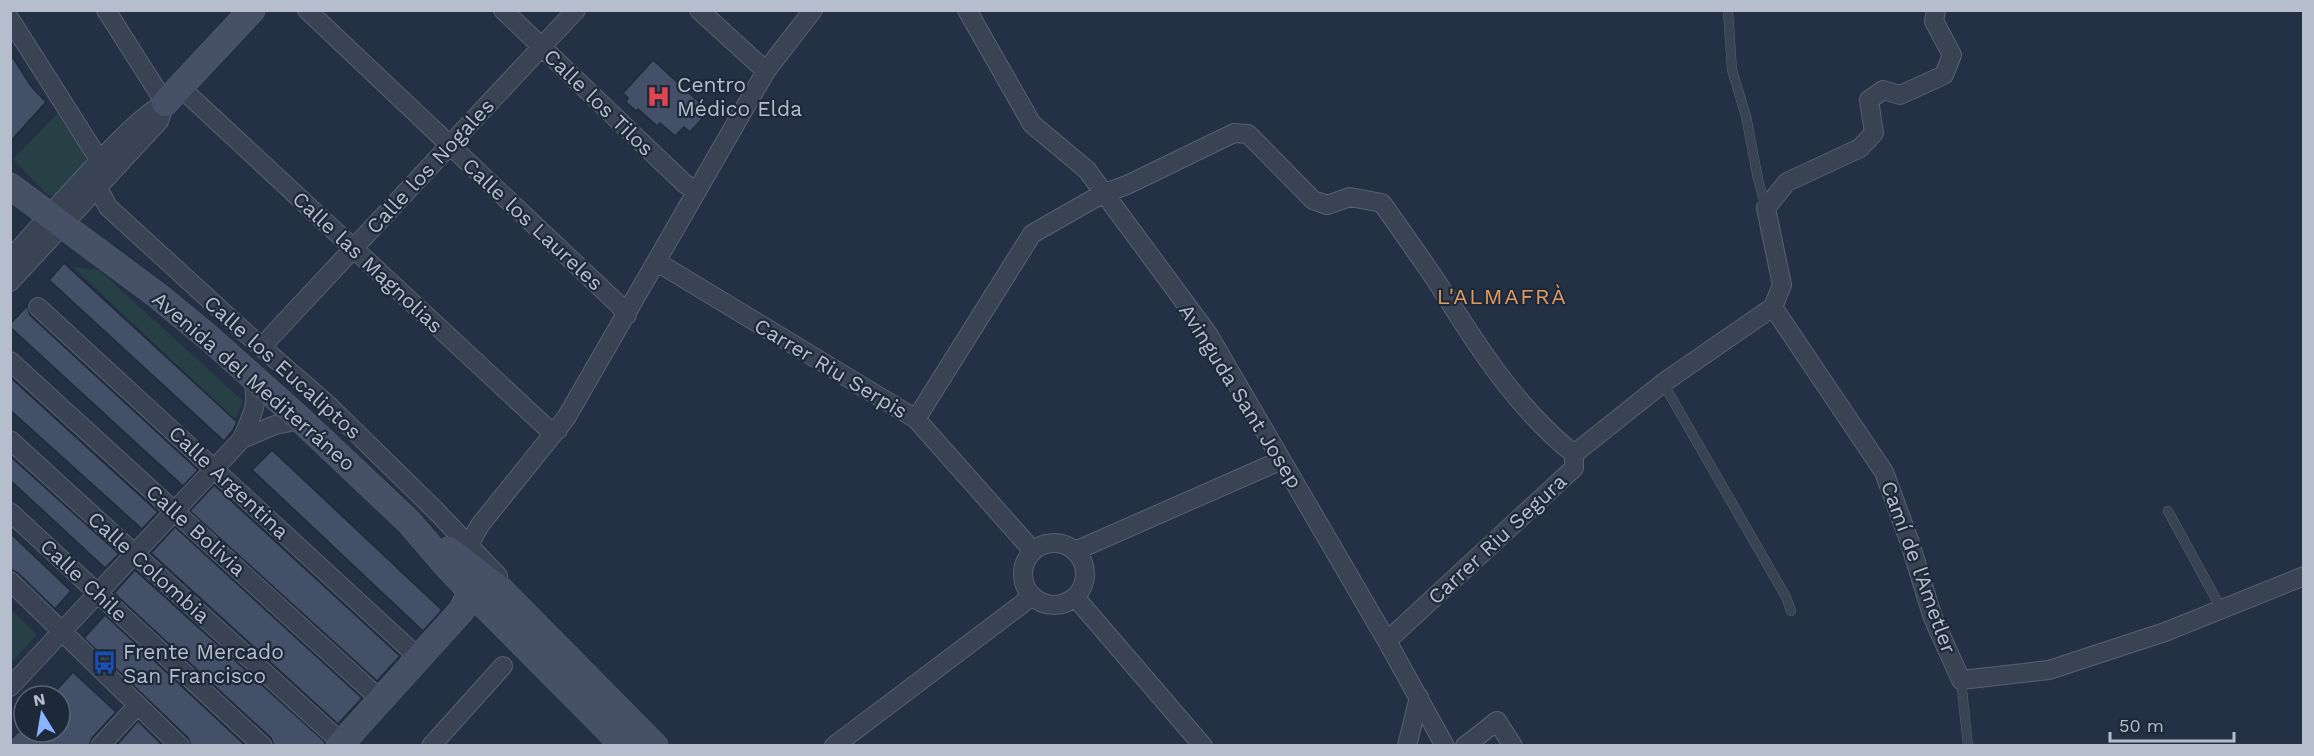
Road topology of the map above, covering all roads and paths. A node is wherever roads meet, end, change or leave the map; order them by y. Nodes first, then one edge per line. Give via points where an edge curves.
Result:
1 (106, 10) edge
2 (307, 10) edge
3 (503, 10) edge
4 (576, 10) edge
5 (699, 10) edge
6 (813, 10) edge
7 (968, 10) edge
8 (1728, 10) edge
9 (1936, 10) edge
10 (252, 11) edge
11 (10, 19) edge
12 (542, 46) junction
13 (766, 71) junction
14 (173, 96) junction
15 (449, 146) junction
16 (100, 161) junction
17 (10, 186) edge
18 (98, 188) junction
19 (697, 191) junction
20 (1102, 194) junction
21 (1766, 208) junction
22 (56, 220) junction
23 (352, 248) junction
24 (10, 259) edge
25 (657, 262) junction
26 (10, 282) edge
27 (38, 307) dead end
28 (1773, 307) junction
29 (627, 315) junction
30 (258, 344) junction
31 (10, 361) edge
32 (252, 377) junction
33 (1663, 383) junction
34 (916, 418) junction
35 (302, 420) junction
36 (558, 430) junction
37 (243, 439) junction
38 (10, 440) edge
39 (1574, 454) junction
40 (1280, 458) junction
41 (214, 469) junction
42 (175, 511) junction
43 (2168, 511) dead end
44 (10, 512) edge
45 (1033, 551) junction
46 (1075, 551) junction
47 (135, 554) junction
48 (2304, 576) edge
49 (10, 581) edge
50 (471, 582) junction
51 (98, 593) junction
52 (1031, 595) junction
53 (1075, 597) junction
54 (2222, 610) junction
55 (1791, 611) dead end
56 (503, 623) junction
57 (62, 632) junction
58 (543, 633) junction
59 (440, 635) junction
60 (1387, 640) junction
61 (419, 658) junction
62 (503, 666) dead end
63 (581, 669) junction
64 (1961, 680) junction
65 (10, 687) edge
66 (1419, 697) junction
67 (381, 700) junction
68 (138, 705) junction
69 (340, 744) edge
70 (179, 745) edge
71 (100, 746) edge
72 (263, 746) edge
73 (431, 746) edge
74 (624, 746) edge
75 (655, 746) edge
76 (834, 746) edge
77 (1203, 746) edge
78 (1407, 746) edge
79 (1445, 746) edge
80 (1465, 746) edge
81 (1514, 746) edge
82 (1968, 746) edge

1 - 14 street, Calle las Magnolias
2 - 15 street, Calle los Laureles
3 - 12 street, Calle los Tilos
4 - 12 street, Calle los Nogales
5 - 13 street
6 - 13 street
7 - 20 street, Avinguda Sant Josep via 1032,123 1087,170
8 - 21 lane via 1732,70
9 - 21 street via 1934,21 1952,55 1944,75 1900,95 1883,90 1869,100 1874,133 1860,148 1787,182
10 - 14 street
11 - 16 street
12 - 15 street, Calle los Nogales
12 - 19 street, Calle los Tilos via 685,184
13 - 19 street
14 - 16 street via 144,116
14 - 18 street via 159,121
14 - 23 street, Calle las Magnolias
15 - 23 street, Calle los Nogales
15 - 29 street, Calle los Laureles
16 - 22 street
17 - 22 street, Avenida del Mediterráneo
18 - 22 street
18 - 30 street, Calle los Eucaliptos via 108,207
19 - 25 street
20 - 34 street via 1032,234
20 - 39 street via 1234,133 1248,134 1313,200 1327,205 1350,196 1382,203 1490,364 1551,436
20 - 40 street, Avinguda Sant Josep via 1208,334
21 - 28 street via 1782,285
22 - 24 street
22 - 26 street
22 - 32 street, Avenida del Mediterráneo via 184,317
23 - 30 street, Calle los Nogales via 267,341
23 - 36 street, Calle las Magnolias via 547,428
25 - 29 street
25 - 34 street, Carrer Riu Serpis
27 - 41 street, Calle Argentina
28 - 33 street, Carrer Riu Segura
28 - 64 street, Camí de l'Ametler via 1884,472 1933,618
29 - 36 street
30 - 50 street, Calle los Eucaliptos via 327,404 438,513
31 - 42 street, Calle Bolivia
32 - 35 street, Avenida del Mediterráneo
32 - 37 street via 257,393 255,410
33 - 39 street, Carrer Riu Segura
33 - 55 lane
34 - 45 street, Carrer Riu Serpis
35 - 37 street via 275,425
35 - 50 street, Avenida del Mediterráneo
36 - 50 street via 480,525
37 - 41 street
38 - 47 street, Calle Colombia
39 - 60 street, Carrer Riu Segura via 1574,468
40 - 46 street
40 - 60 street, Avinguda Sant Josep
41 - 42 street
41 - 61 street, Calle Argentina
42 - 47 street
42 - 67 street, Calle Bolivia
43 - 54 lane
44 - 51 street, Calle Chile
45 - 46 street via 1049,543
45 - 52 street via 1023,568
46 - 53 street via 1084,569 1084,579
47 - 51 street
47 - 69 street, Calle Colombia
48 - 54 street, Camí de l'Ametler
49 - 57 street
50 - 56 street, Avenida del Mediterráneo
50 - 58 street, Avenida del Mediterráneo
50 - 58 street, Avenida del Mediterráneo via 501,590
50 - 59 street
50 - 63 street, Avenida del Mediterráneo via 544,623
51 - 57 street
51 - 72 street, Calle Chile
52 - 53 street via 1057,605
52 - 76 street
53 - 77 street
54 - 64 street, Camí de l'Ametler via 2049,670
56 - 59 street via 468,624
56 - 74 street, Avenida del Mediterráneo
57 - 65 street
57 - 68 street
58 - 63 street, Avenida del Mediterráneo
59 - 61 street
60 - 66 street, Avinguda Sant Josep
61 - 67 street
62 - 73 street
63 - 75 street, Avenida del Mediterráneo
64 - 82 lane
66 - 78 street
66 - 79 street, Avinguda Sant Josep
67 - 69 street
68 - 70 street
68 - 71 street
80 - 81 street via 1497,721

